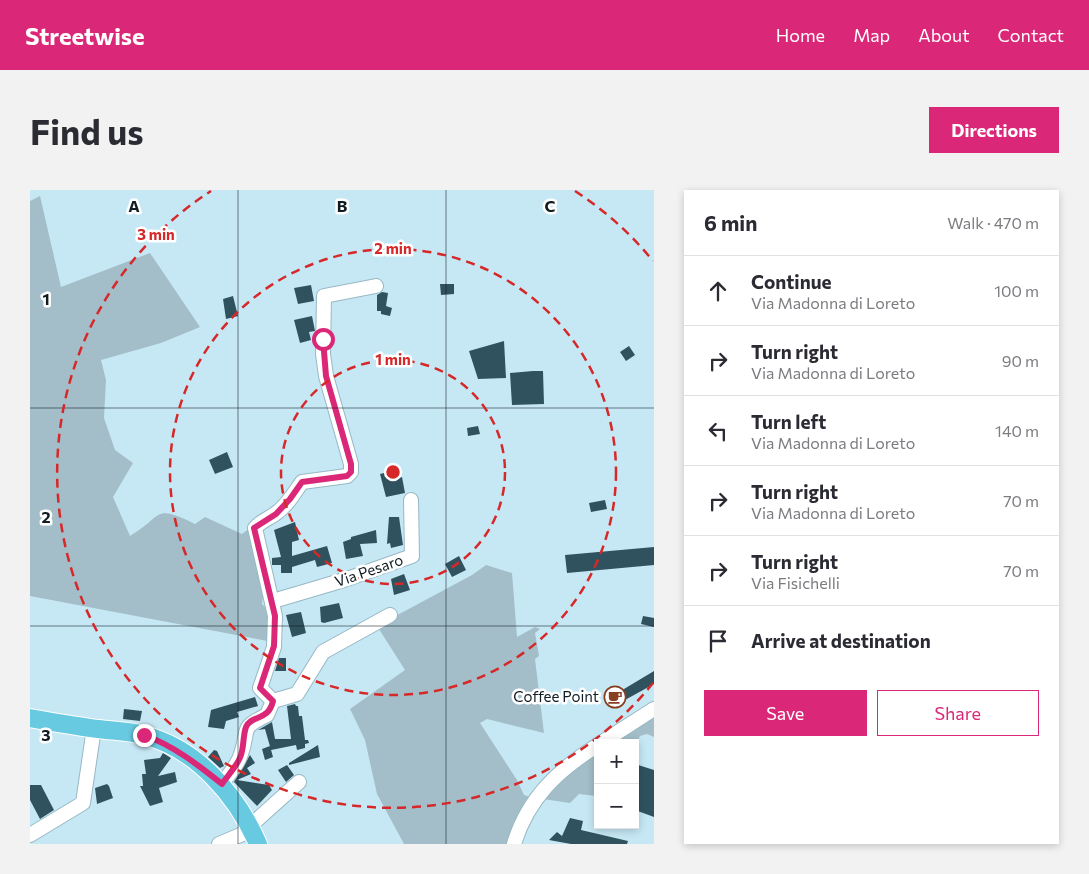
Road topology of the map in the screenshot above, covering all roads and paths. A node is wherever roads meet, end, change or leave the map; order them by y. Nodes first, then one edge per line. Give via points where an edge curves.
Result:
1 (376, 286) dead end
2 (411, 500) dead end
3 (273, 601) junction
4 (390, 615) dead end
5 (273, 701) junction
6 (654, 709) edge
7 (30, 718) edge
8 (94, 728) junction
9 (607, 739) edge
10 (594, 747) edge
11 (298, 782) dead end
12 (222, 784) junction
13 (254, 833) edge
14 (30, 835) edge
15 (219, 844) edge
16 (514, 844) edge

1 - 3 street via 324,296 326,376 351,472 347,476 302,482 276,514 254,528
2 - 3 street, Via Pesaro via 412,556
3 - 5 street via 274,646 260,688
4 - 5 street via 323,652 297,694
5 - 12 street via 267,715 246,728 241,756
6 - 9 street
7 - 8 main road
8 - 12 main road via 144,735 163,742 190,758
8 - 14 street via 84,803
10 - 16 street via 561,769 538,794
11 - 13 street
12 - 13 main road
13 - 15 street

